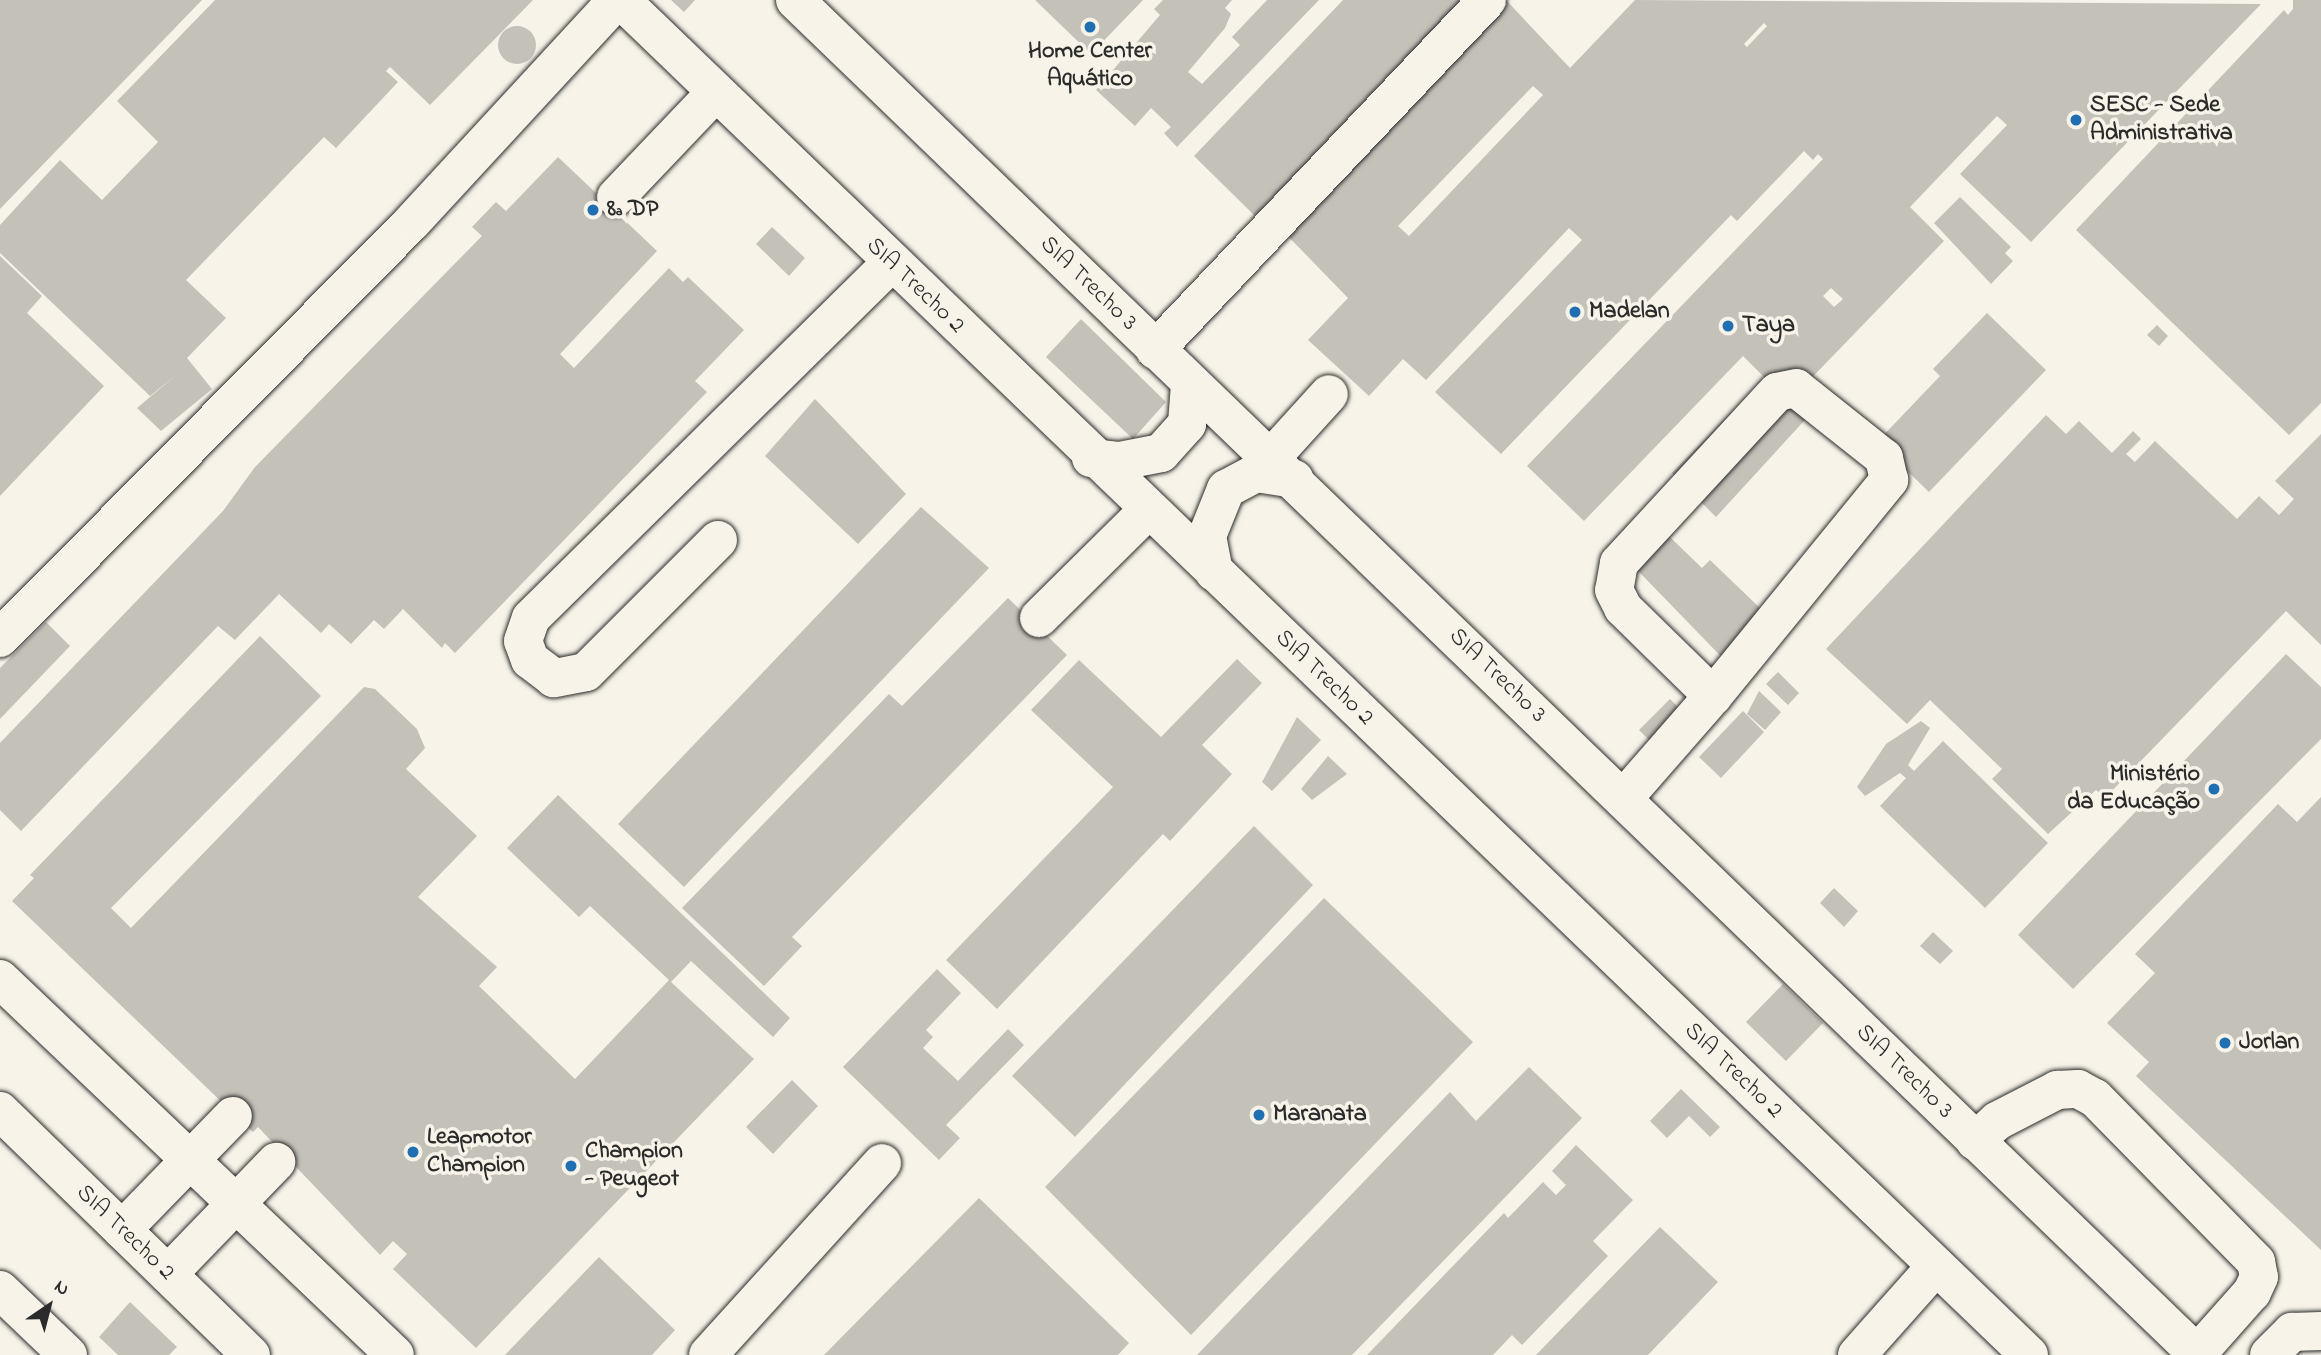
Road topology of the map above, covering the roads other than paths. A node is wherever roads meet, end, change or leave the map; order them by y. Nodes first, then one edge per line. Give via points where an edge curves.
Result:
1 (619, 0) edge
2 (795, 0) edge
3 (1487, 0) edge
4 (716, 92) junction
5 (616, 197) dead end
6 (891, 263) junction
7 (1155, 350) junction
8 (1190, 384) junction
9 (1329, 394) dead end
10 (1091, 458) junction
11 (1283, 468) junction
12 (1148, 510) junction
13 (718, 540) dead end
14 (1214, 572) junction
15 (1039, 618) dead end
16 (0, 638) edge
17 (1713, 696) junction
18 (1623, 799) junction
19 (0, 979) edge
20 (0, 1111) edge
21 (233, 1116) dead end
22 (1975, 1141) junction
23 (191, 1159) junction
24 (276, 1162) dead end
25 (882, 1163) dead end
26 (236, 1203) junction
27 (122, 1230) junction
28 (1936, 1266) junction
29 (168, 1274) junction
30 (0, 1290) edge
31 (2321, 1331) edge
32 (68, 1355) edge
33 (251, 1355) edge
34 (395, 1355) edge
35 (708, 1355) edge
36 (1857, 1355) edge
37 (2029, 1355) edge
38 (2198, 1355) edge
39 (2269, 1355) edge

1 - 4 main road, SIA Trecho 2
1 - 16 main road via 412,222
2 - 7 main road, SIA Trecho 3
3 - 7 main road
4 - 5 main road
4 - 6 main road, SIA Trecho 2
6 - 10 main road, SIA Trecho 2
6 - 13 main road via 531,618 523,641 530,660 554,678 586,672
7 - 8 main road, SIA Trecho 3
8 - 10 main road via 1187,424 1161,453 1120,461
8 - 11 main road, SIA Trecho 3
9 - 11 main road
10 - 12 main road, SIA Trecho 2
11 - 14 main road via 1256,473 1226,489 1207,537
11 - 18 main road, SIA Trecho 3
12 - 14 main road, SIA Trecho 2
12 - 15 main road
14 - 28 main road, SIA Trecho 2
17 - 17 main road via 1889,480 1884,458 1796,388 1777,393 1619,563 1615,590 1623,608
17 - 18 main road
18 - 22 main road, SIA Trecho 3
19 - 23 main road
20 - 27 main road, SIA Trecho 2
21 - 23 main road
22 - 38 main road, SIA Trecho 3
22 - 38 main road via 1997,1121 2057,1090 2078,1089 2095,1098 2256,1262 2259,1277 2252,1292
23 - 26 main road
23 - 27 main road
24 - 26 main road
25 - 35 main road
26 - 29 main road
26 - 34 main road
27 - 29 main road, SIA Trecho 2
28 - 36 main road
28 - 37 main road, SIA Trecho 2
29 - 33 main road, SIA Trecho 2
30 - 32 main road
31 - 39 main road via 2292,1332

